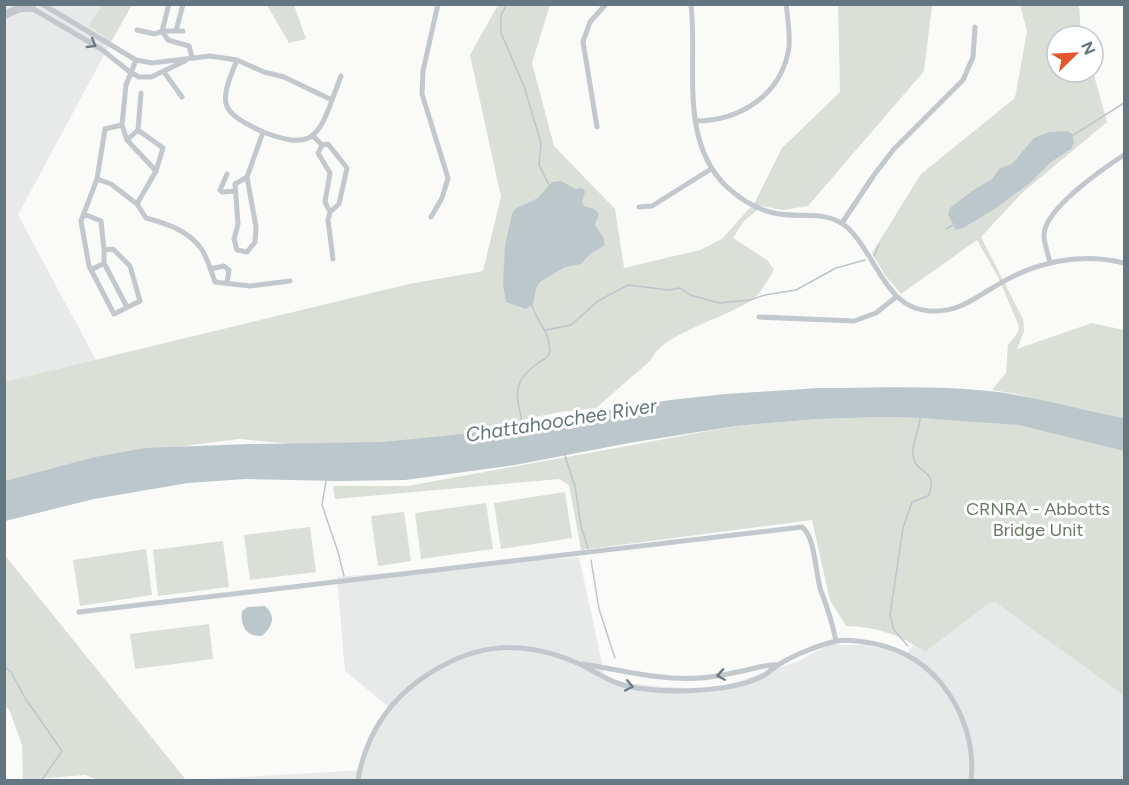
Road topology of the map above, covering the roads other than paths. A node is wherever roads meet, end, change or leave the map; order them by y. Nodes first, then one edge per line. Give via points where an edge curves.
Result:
1 (9, 4) edge
2 (42, 4) edge
3 (169, 4) edge
4 (183, 4) edge
5 (438, 4) edge
6 (606, 4) edge
7 (691, 4) edge
8 (786, 4) edge
9 (29, 6) edge
10 (4, 13) edge
11 (975, 27) dead end
12 (136, 30) dead end
13 (162, 31) junction
14 (176, 31) junction
15 (183, 31) dead end
16 (192, 57) junction
17 (136, 60) junction
18 (237, 60) junction
19 (164, 72) junction
20 (131, 73) junction
21 (341, 76) dead end
22 (141, 93) dead end
23 (182, 97) dead end
24 (332, 100) junction
25 (695, 121) junction
26 (122, 125) junction
27 (597, 127) dead end
28 (138, 129) junction
29 (263, 132) junction
30 (313, 136) junction
31 (127, 140) junction
32 (321, 145) junction
33 (1125, 155) edge
34 (711, 168) junction
35 (156, 171) junction
36 (226, 174) dead end
37 (247, 177) junction
38 (97, 179) junction
39 (236, 191) junction
40 (137, 204) junction
41 (639, 207) dead end
42 (330, 212) junction
43 (84, 214) junction
44 (431, 217) dead end
45 (842, 223) junction
46 (104, 250) junction
47 (333, 259) dead end
48 (1050, 262) junction
49 (104, 263) junction
50 (1125, 263) edge
51 (210, 269) junction
52 (91, 270) junction
53 (290, 281) dead end
54 (227, 283) junction
55 (896, 297) junction
56 (128, 307) junction
57 (759, 317) dead end
58 (80, 612) dead end
59 (836, 641) junction
60 (576, 662) junction
61 (778, 665) junction
62 (358, 780) edge
63 (972, 780) edge

1 - 10 highway
2 - 17 street
3 - 13 street
4 - 14 street
5 - 44 street via 423,71 422,94 448,178
6 - 27 street via 590,22 583,42
7 - 25 street
8 - 25 street via 789,46 773,86 739,114
9 - 10 highway
9 -> 20 street via 101,49
11 - 45 street via 973,57 963,80 894,149
12 - 13 street via 155,34
13 - 14 street
13 - 16 street via 168,40 189,46
14 - 15 street
16 - 17 street via 152,63
16 - 18 street
16 - 19 street
17 - 20 street
18 - 24 street
18 - 29 street via 224,91 227,108 238,121
19 - 20 street via 151,77
19 - 23 street
20 - 26 street
21 - 24 street
22 - 28 street
24 - 30 street via 325,121
25 - 34 street via 700,146
26 - 31 street
26 - 38 street via 105,129
28 - 31 street
28 - 35 street via 163,148
29 - 30 street via 296,141
29 - 37 street
30 - 32 street
31 - 35 street
32 - 42 street via 318,153 330,173 324,202
32 - 42 street via 328,144 346,168 339,204
33 - 48 street via 1085,182 1048,220 1044,235
34 - 41 street via 652,206
34 - 45 street via 732,192 759,208 788,216 823,216
35 - 40 street
36 - 39 street via 220,190
37 - 39 street via 236,184
37 - 39 street via 256,227 255,242 247,252 237,250 234,239 238,224
38 - 40 street via 111,184
38 - 43 street
40 - 51 street via 146,218 165,222 201,247
42 - 47 street
43 - 46 street via 101,220
43 - 52 street via 81,221
45 - 55 street via 854,234
46 - 49 street
46 - 56 street via 113,249 130,266 140,301
48 - 50 street via 1093,258
48 - 55 street via 1016,275 951,310 922,310
49 - 52 street
49 - 56 street
51 - 54 street via 215,282
51 - 54 street via 224,266 229,270
52 - 56 street via 114,314
53 - 54 street via 250,286
55 - 57 street via 876,313 854,321
58 - 59 street via 802,527 810,539
59 - 61 street
59 - 63 street via 889,646 909,655 933,674 950,695 964,723 971,751
61 -> 60 street via 679,678
60 -> 61 street via 620,684 673,691 723,687 762,676
60 - 62 street via 550,653 503,648 480,650 443,665 407,689 387,710 365,749

